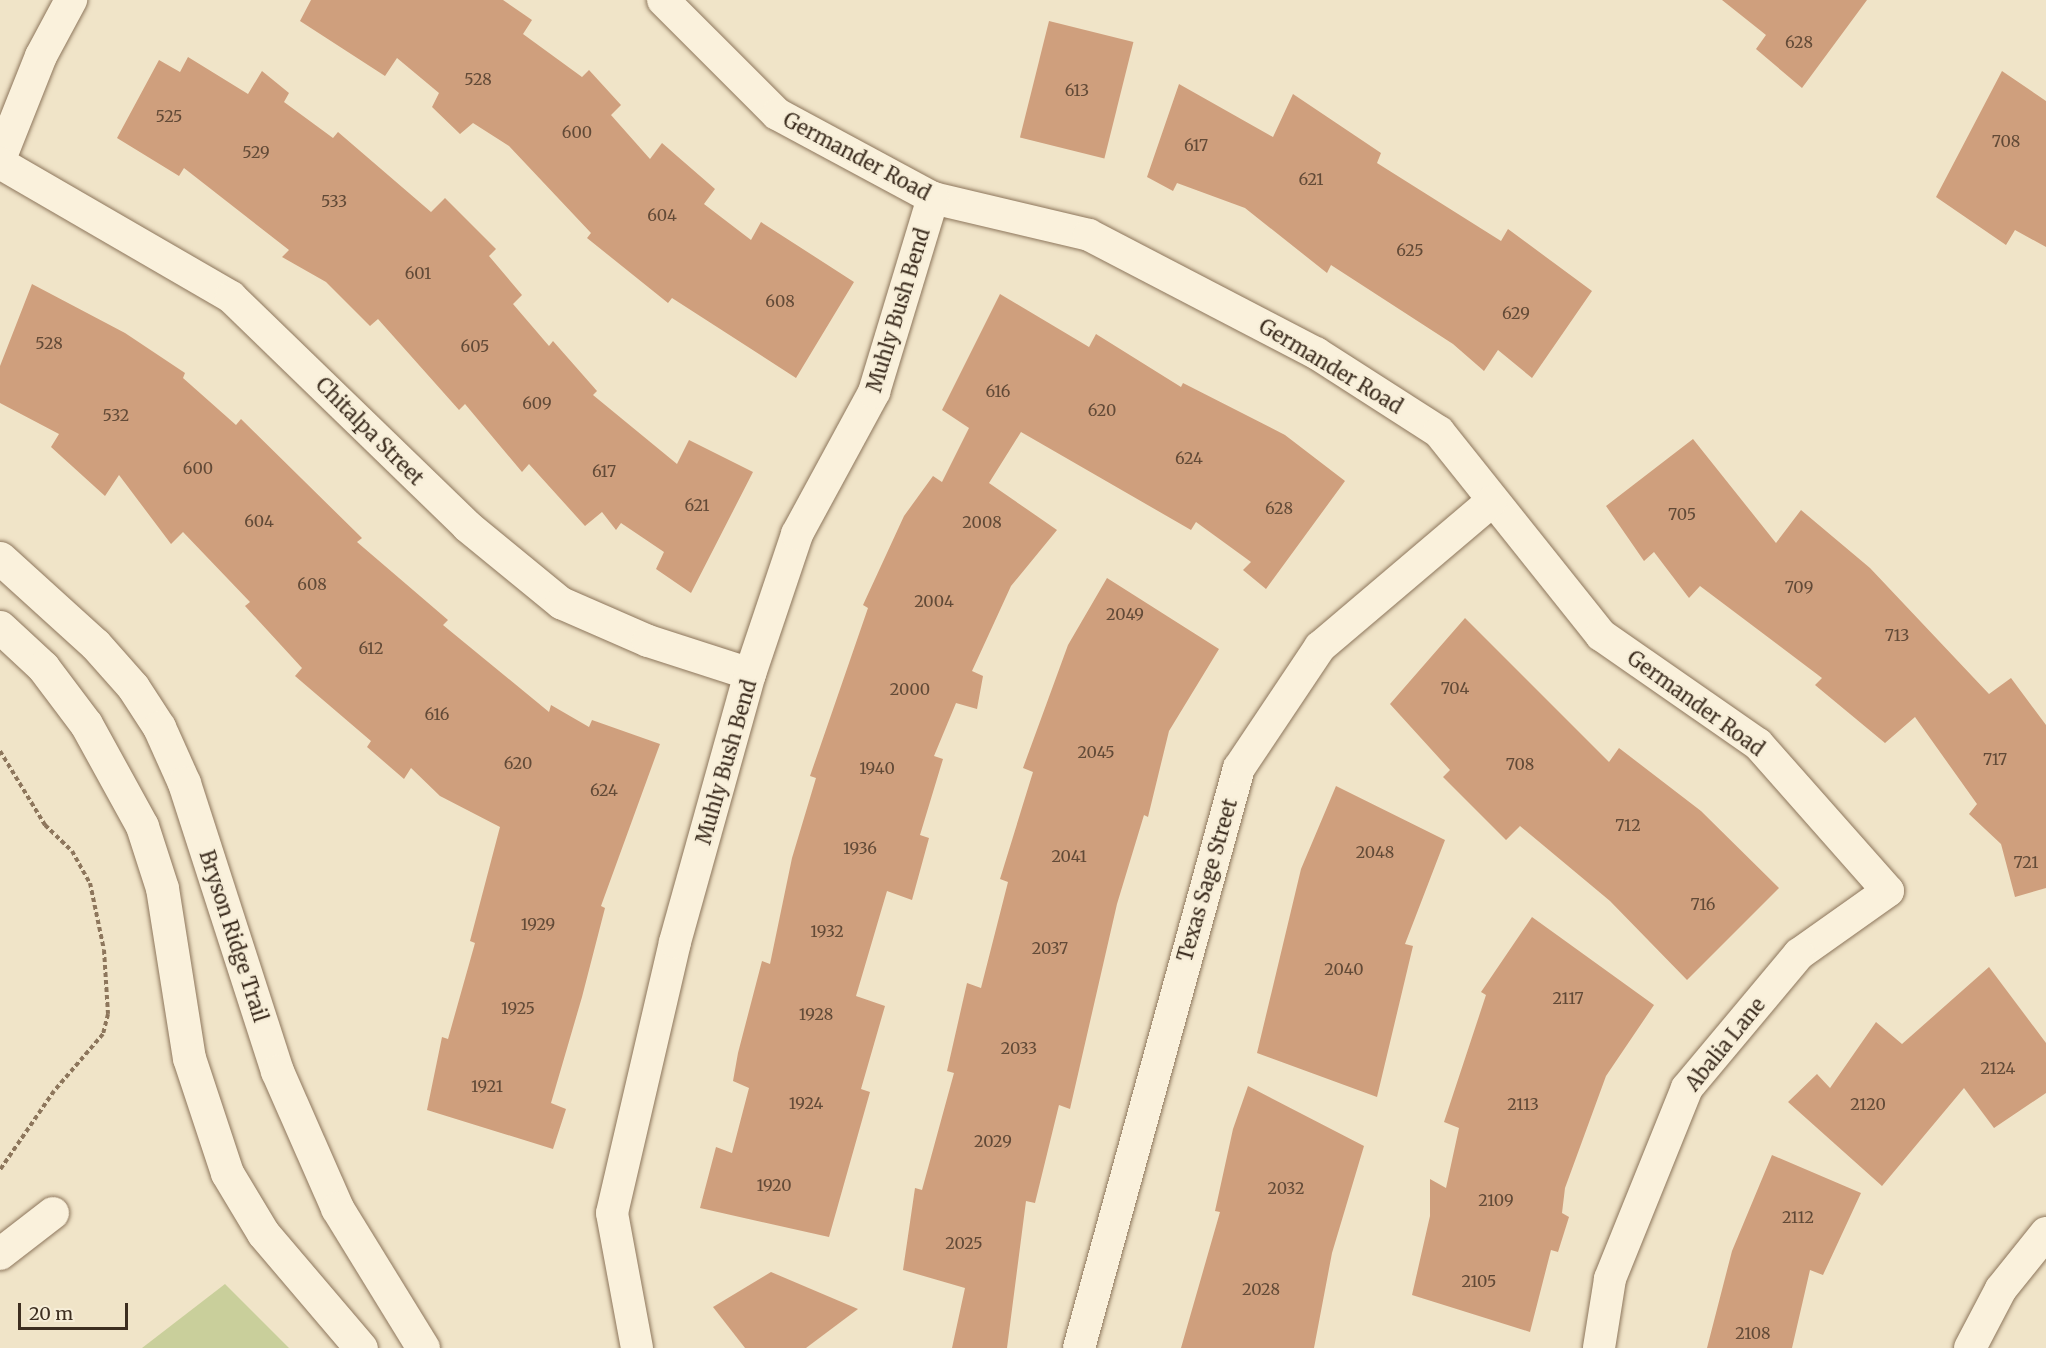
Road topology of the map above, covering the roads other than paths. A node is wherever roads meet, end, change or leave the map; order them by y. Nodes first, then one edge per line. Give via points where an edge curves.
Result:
1 (70, 0) edge
2 (663, 0) edge
3 (0, 161) edge
4 (933, 198) junction
5 (1491, 502) junction
6 (0, 558) edge
7 (0, 627) edge
8 (750, 674) junction
9 (1888, 891) joint
10 (53, 1213) dead end
11 (2046, 1233) edge
12 (0, 1254) edge
13 (361, 1348) edge
14 (423, 1348) edge
15 (637, 1348) edge
16 (1079, 1348) edge
17 (1599, 1348) edge
18 (1970, 1348) edge

1 - 3 street via 41,56
2 - 4 street, Germander Road via 777,114
3 - 8 street, Chitalpa Street via 231,297 466,526 561,603 648,641
4 - 5 street, Germander Road via 1089,235 1316,353 1439,432
4 - 8 street, Muhly Bush Bend via 874,392 797,534
5 - 9 street, Germander Road via 1601,635 1758,744
5 - 16 street, Texas Sage Street via 1320,647 1239,768
6 - 14 street, Bryson Ridge Trail via 95,644 133,687 159,727 184,783 276,1071 337,1208
7 - 13 street via 43,667 86,724 142,826 162,888 189,1058 227,1173 263,1233
8 - 15 street, Muhly Bush Bend via 675,942 612,1213
9 - 17 street, Abalia Lane via 1799,954 1687,1088 1610,1279
10 - 12 street
11 - 18 street via 2001,1289

